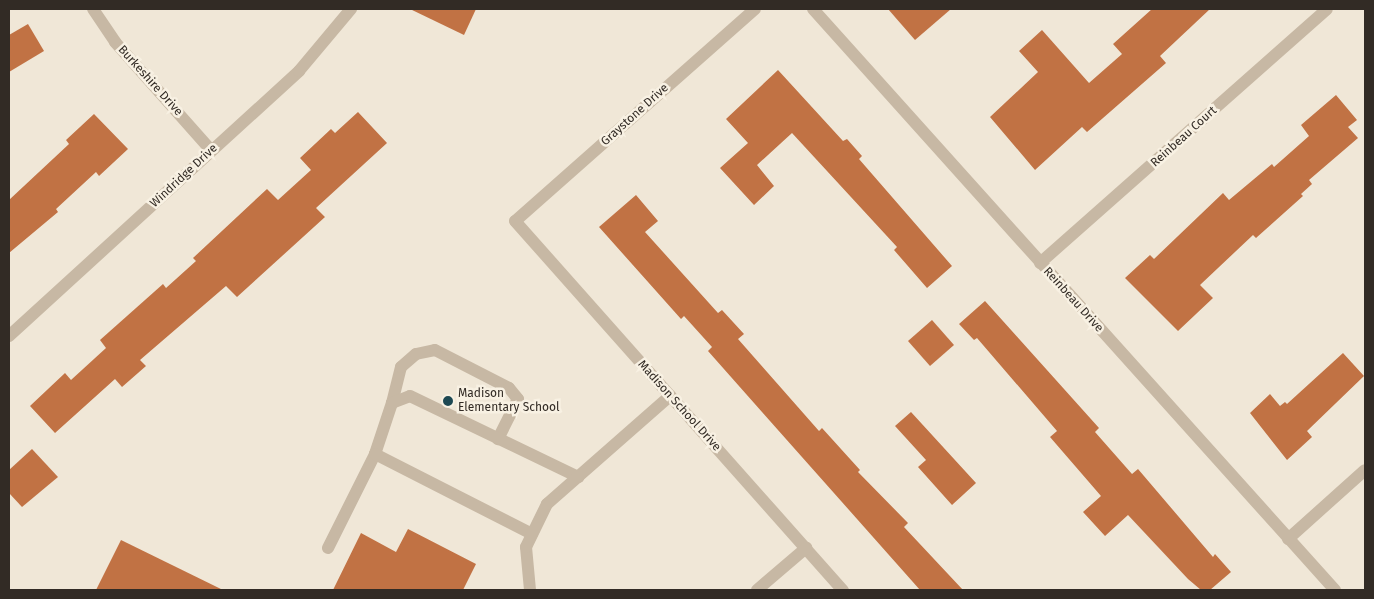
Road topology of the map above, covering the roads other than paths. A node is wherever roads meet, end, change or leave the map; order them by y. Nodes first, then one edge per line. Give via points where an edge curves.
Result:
1 (93, 9) edge
2 (351, 9) edge
3 (755, 9) edge
4 (813, 9) edge
5 (1327, 9) edge
6 (211, 150) junction
7 (515, 221) joint
8 (1040, 263) junction
9 (9, 336) edge
10 (670, 396) junction
11 (392, 403) junction
12 (498, 439) junction
13 (375, 454) junction
14 (1365, 470) edge
15 (578, 477) junction
16 (532, 534) junction
17 (1288, 539) junction
18 (328, 548) dead end
19 (806, 548) junction
20 (530, 590) edge
21 (757, 590) edge
22 (843, 590) edge
23 (1335, 590) edge

1 - 6 street, Burkeshire Drive via 115,42
2 - 6 street, Windridge Drive via 299,71
3 - 7 street, Graystone Drive
4 - 8 street, Reinbeau Drive
5 - 8 street, Reinbeau Court
6 - 9 street, Windridge Drive
7 - 10 street, Madison School Drive
8 - 17 street, Reinbeau Drive
10 - 15 street
10 - 19 street, Madison School Drive
11 - 12 street via 410,396
11 - 12 street via 401,367 416,354 435,350 508,388 518,399
11 - 13 street
12 - 15 street
13 - 16 street
13 - 18 street
14 - 17 street
15 - 16 street via 547,504
16 - 20 street via 526,547
17 - 23 street, Reinbeau Drive
19 - 21 street
19 - 22 street, Madison School Drive

